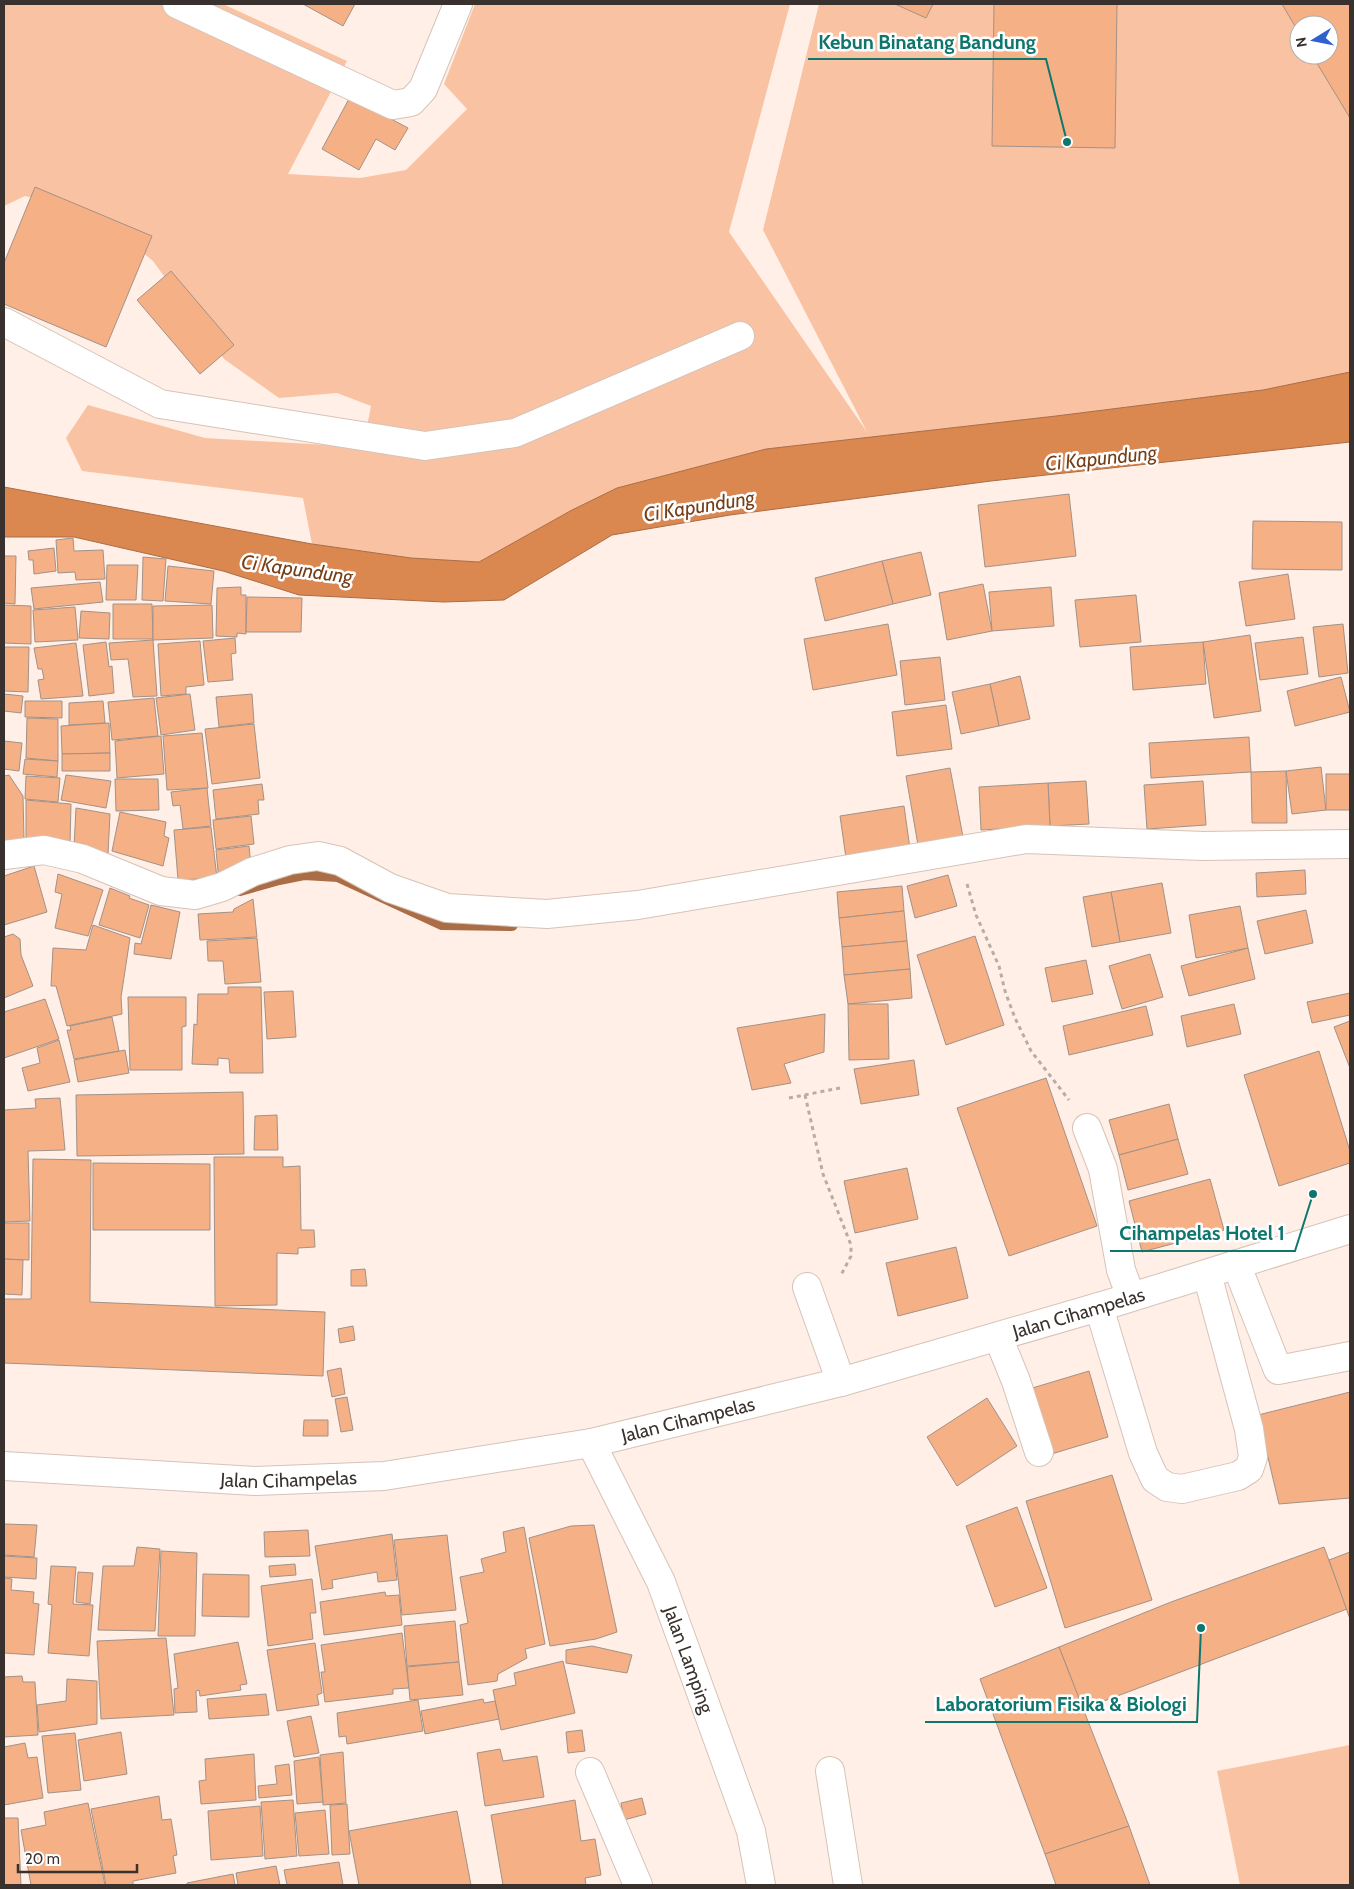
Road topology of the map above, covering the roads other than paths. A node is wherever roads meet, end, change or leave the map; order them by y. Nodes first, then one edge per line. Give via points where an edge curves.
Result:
1 (177, 4) edge
2 (458, 4) edge
3 (4, 322) edge
4 (740, 336) dead end
5 (1350, 844) edge
6 (4, 855) edge
7 (1087, 1128) road end
8 (1350, 1229) edge
9 (1236, 1264) junction
10 (1207, 1274) junction
11 (807, 1288) dead end
12 (1131, 1297) junction
13 (1099, 1307) junction
14 (998, 1337) junction
15 (1350, 1356) edge
16 (841, 1382) junction
17 (591, 1443) junction
18 (1039, 1452) dead end
19 (4, 1466) edge
20 (830, 1771) dead end
21 (590, 1772) dead end
22 (638, 1885) edge
23 (760, 1885) edge
24 (848, 1885) edge

1 - 2 street via 393,105 411,102 423,89
3 - 4 street via 160,404 425,446 515,434
5 - 6 street via 1203,846 1026,839 638,905 547,914 447,908 390,888 340,861 318,856 290,860 252,872 222,887 195,895 161,891 83,859 44,850
7 - 12 street via 1103,1169 1121,1270
8 - 9 street, Jalan Cihampelas
9 - 10 street, Jalan Cihampelas
9 - 15 street via 1278,1370
10 - 12 street, Jalan Cihampelas
10 - 13 street via 1252,1448 1249,1470 1238,1476 1182,1489 1168,1487 1155,1479
11 - 16 street
12 - 13 street, Jalan Cihampelas
13 - 14 street, Jalan Cihampelas
14 - 16 street, Jalan Cihampelas
14 - 18 street
16 - 17 street, Jalan Cihampelas
17 - 19 street, Jalan Cihampelas via 384,1476 255,1481
17 - 23 street, Jalan Lamping via 661,1582 751,1831
20 - 24 street
21 - 22 street

